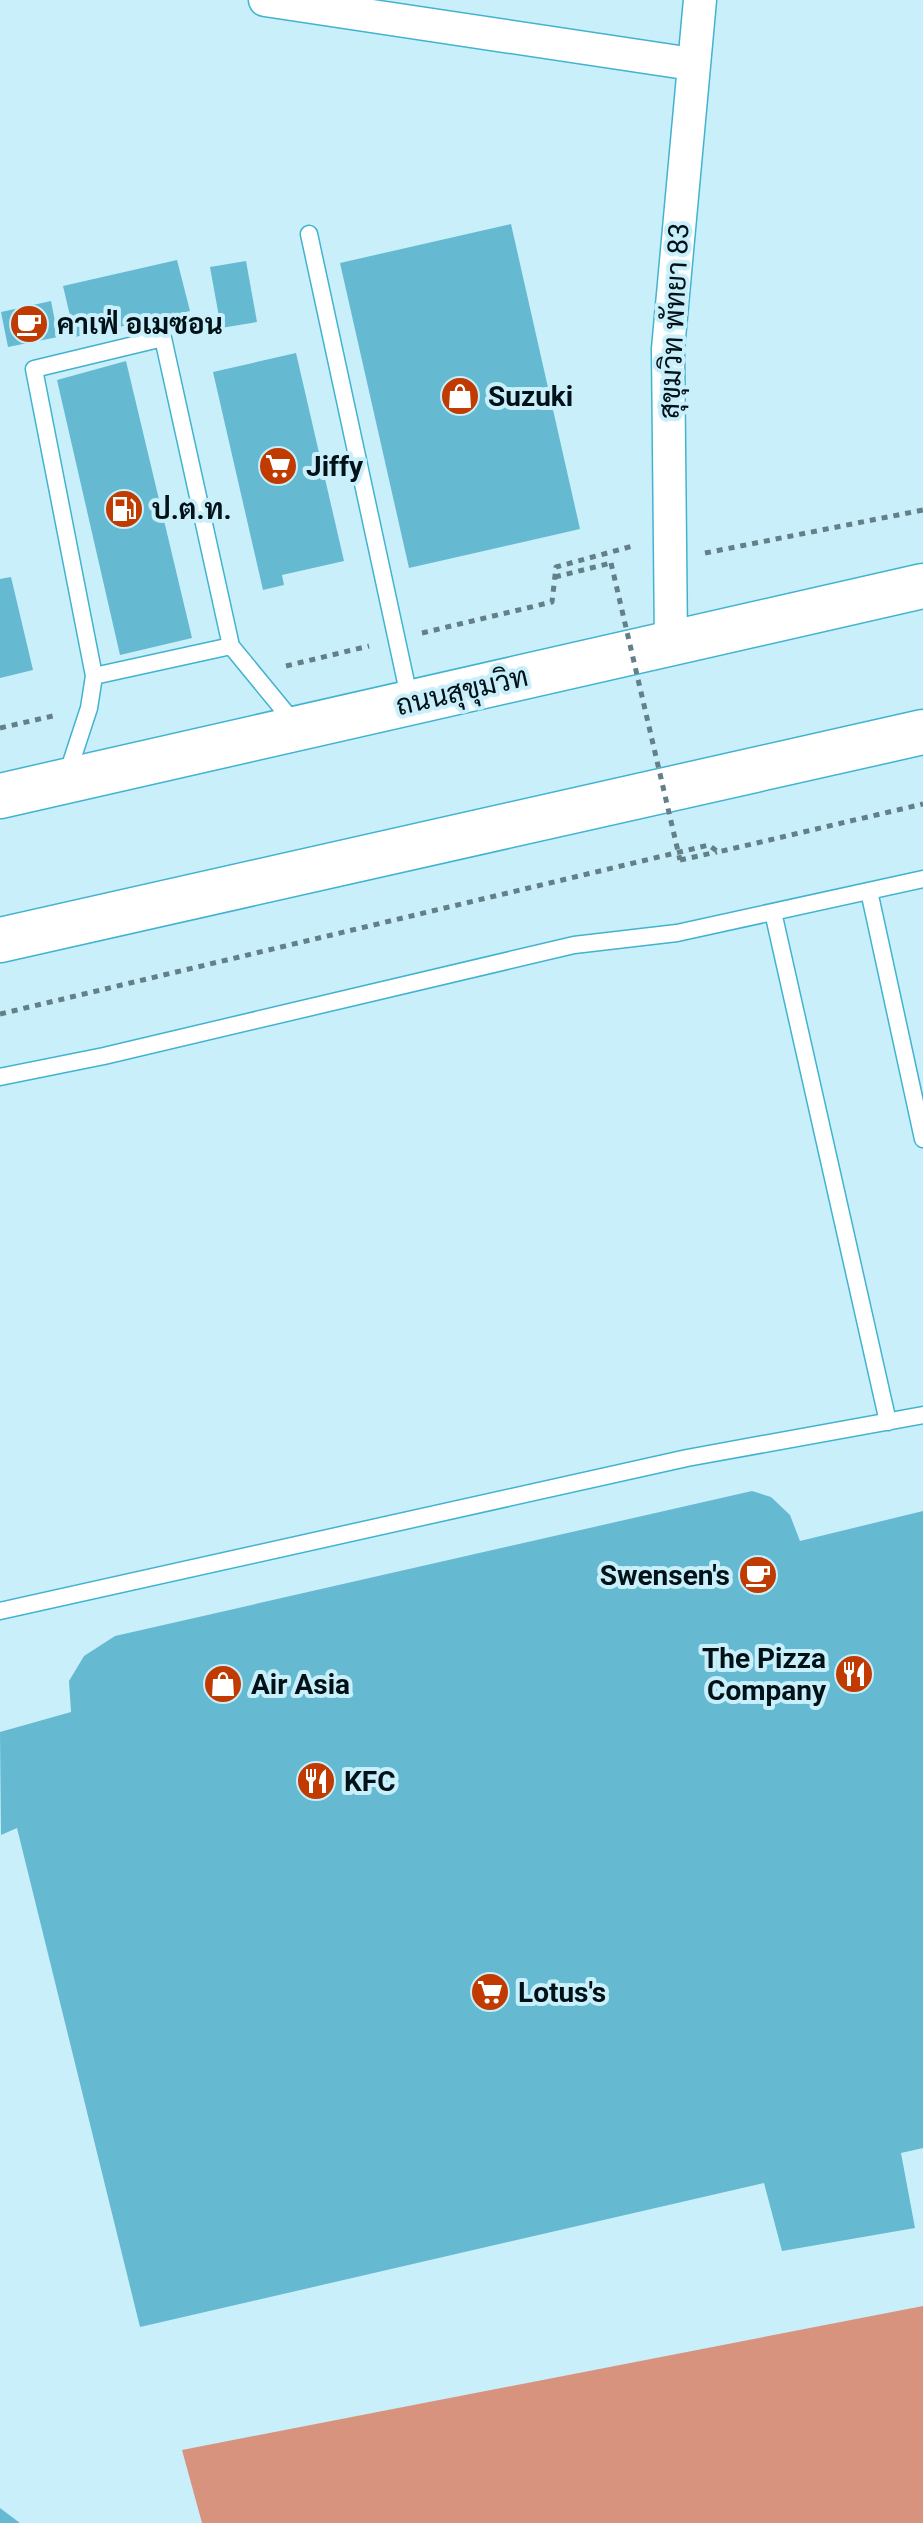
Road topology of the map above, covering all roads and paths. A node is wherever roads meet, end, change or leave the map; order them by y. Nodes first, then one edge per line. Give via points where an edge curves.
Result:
1 (265, 0) edge
2 (700, 0) edge
3 (692, 64) junction
4 (309, 234) dead end
5 (923, 510) edge
6 (669, 537) junction
7 (555, 577) junction
8 (923, 586) edge
9 (395, 639) junction
10 (671, 643) junction
11 (231, 646) junction
12 (254, 674) junction
13 (94, 676) junction
14 (411, 703) junction
15 (89, 708) junction
16 (0, 728) edge
17 (298, 728) junction
18 (923, 732) edge
19 (65, 782) junction
20 (0, 796) edge
21 (923, 804) edge
22 (718, 852) junction
23 (923, 879) edge
24 (869, 891) junction
25 (773, 912) junction
26 (0, 940) edge
27 (0, 1014) edge
28 (0, 1077) edge
29 (923, 1139) edge
30 (923, 1415) edge
31 (888, 1422) junction
32 (0, 1611) edge

1 - 3 street
2 - 3 street, สุขุมวิท พัทยา 83
3 - 6 street, สุขุมวิท พัทยา 83 via 668,349
4 - 9 lane
5 - 6 path via 705,554 692,531
6 - 7 path via 556,567
6 - 10 street, สุขุมวิท พัทยา 83
7 - 9 path via 552,602
7 - 22 path, bridge via 611,563 680,860
8 - 10 highway, ถนนสุขุมวิท
9 - 12 path
9 - 14 lane
10 - 14 highway, ถนนสุขุมวิท
11 - 12 lane
11 - 13 lane
11 - 13 lane via 163,338 34,369
12 - 17 lane
13 - 15 lane
14 - 17 highway, ถนนสุขุมวิท
15 - 16 path
15 - 19 lane
17 - 19 highway, ถนนสุขุมวิท
18 - 26 highway
19 - 20 highway, ถนนสุขุมวิท
21 - 22 path
22 - 27 path via 709,845
23 - 24 lane
24 - 25 lane
24 - 29 lane
25 - 28 lane via 677,933 574,945
25 - 31 lane
30 - 31 lane
31 - 32 lane via 687,1458

